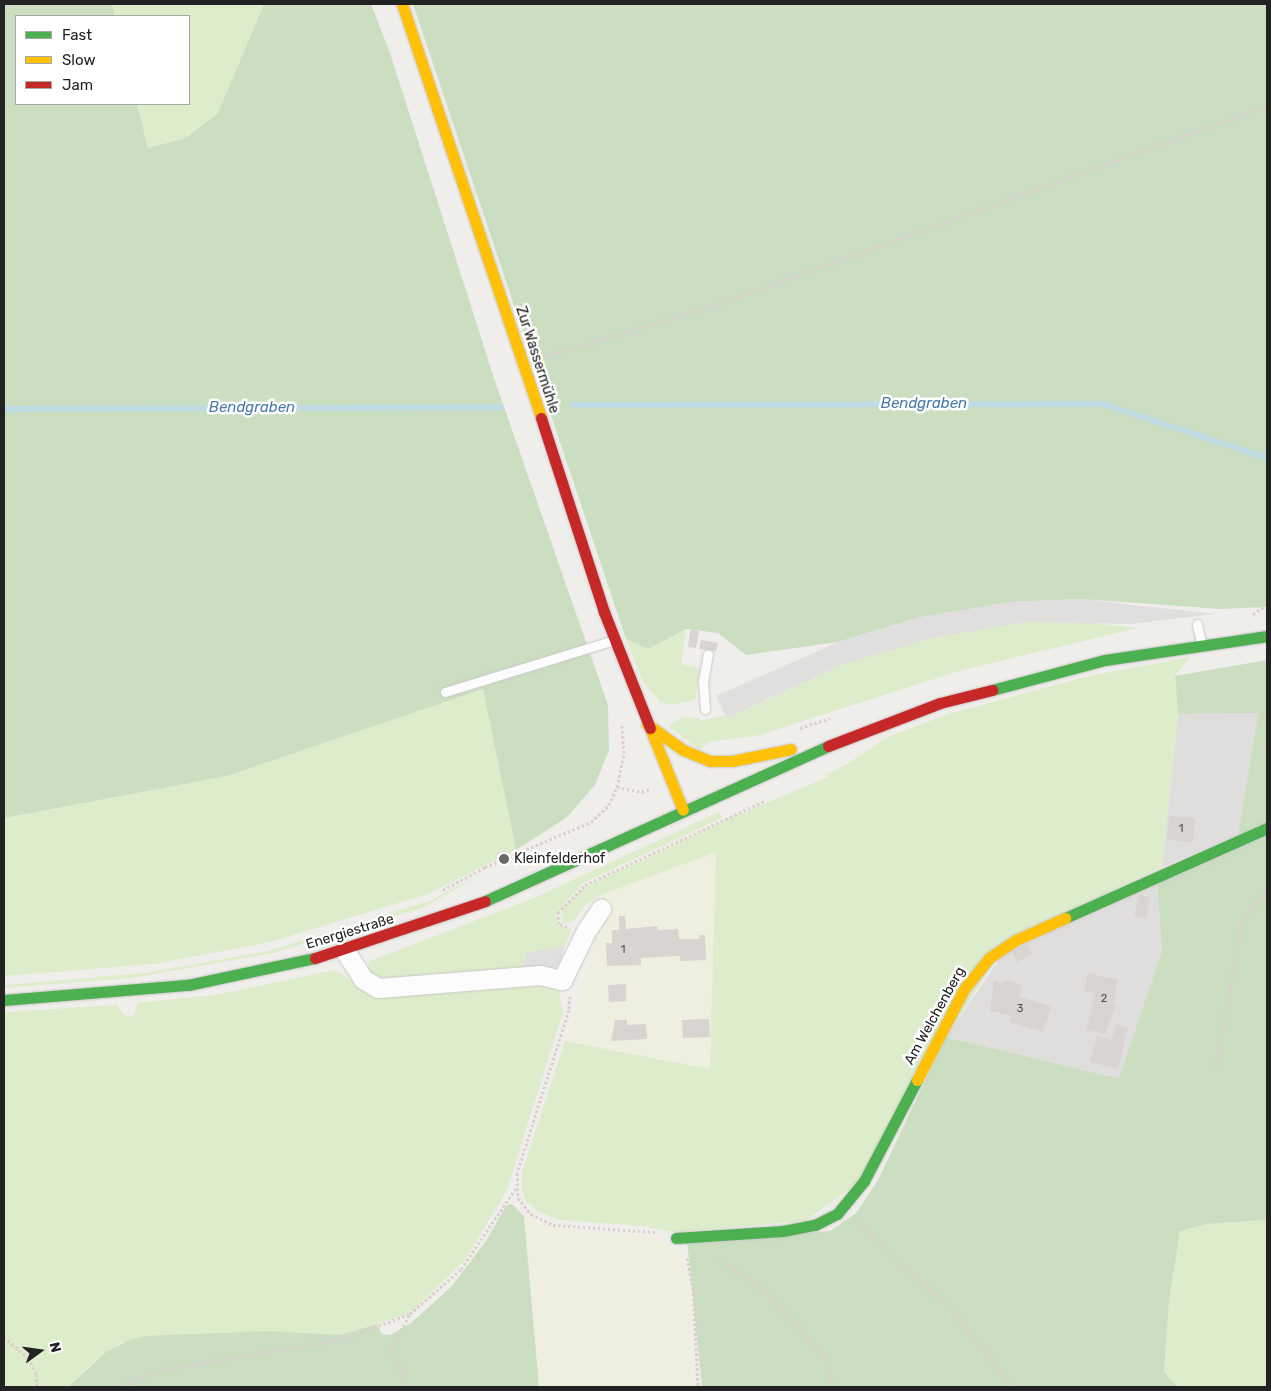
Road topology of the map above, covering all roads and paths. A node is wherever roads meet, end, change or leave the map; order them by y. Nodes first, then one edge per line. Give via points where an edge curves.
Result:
1 (402, 4) edge
2 (1267, 6) edge
3 (1267, 10) edge
4 (1267, 106) edge
5 (522, 363) junction
6 (1260, 617) dead end
7 (1247, 618) dead end
8 (1197, 624) dead end
9 (1267, 636) edge
10 (614, 640) junction
11 (1201, 644) junction
12 (708, 654) dead end
13 (445, 692) dead end
14 (706, 709) dead end
15 (837, 716) dead end
16 (647, 724) junction
17 (793, 730) dead end
18 (860, 732) junction
19 (671, 781) junction
20 (769, 799) dead end
21 (683, 810) junction
22 (1267, 828) edge
23 (1267, 892) edge
24 (434, 894) dead end
25 (601, 909) dead end
26 (586, 931) junction
27 (345, 951) junction
28 (562, 980) junction
29 (4, 1000) edge
30 (1216, 1065) dead end
31 (516, 1188) junction
32 (843, 1209) junction
33 (676, 1238) junction
34 (716, 1257) dead end
35 (410, 1314) junction
36 (4, 1337) edge
37 (37, 1387) edge
38 (118, 1387) edge
39 (406, 1387) edge
40 (698, 1387) edge
41 (833, 1387) edge
42 (1013, 1387) edge

1 - 5 main road, Zur Wassermühle via 456,157
2 - 3 path
4 - 5 path via 713,306
5 - 10 main road, Zur Wassermühle
6 - 7 path
8 - 11 lane
9 - 11 main road
10 - 13 lane
10 - 16 main road, Zur Wassermühle
11 - 18 main road via 1095,662 1006,683
12 - 14 lane via 703,682
15 - 17 path
16 - 18 main road via 683,750 717,762 765,755
16 - 19 main road, Zur Wassermühle
18 - 21 main road, Energiestraße
19 - 21 main road, Zur Wassermühle
19 - 24 path via 642,792 618,787 609,805 591,822 485,867
20 - 26 path via 582,888 562,906 558,919 561,926
21 - 27 main road, Energiestraße via 498,896
22 - 32 main road, Am Welchenberg via 1016,940 989,958 964,990 869,1172
23 - 30 path via 1250,908 1242,924
25 - 26 street
26 - 28 street
27 - 28 street via 363,978 378,988 540,975
27 - 29 main road, Energiestraße via 260,972 188,985
28 - 31 path via 570,994 569,1010 517,1172
31 - 33 path via 523,1207 548,1224 650,1231
31 - 35 path via 461,1270
32 - 33 main road, Am Welchenberg via 825,1221 804,1227
32 - 42 path via 954,1312
33 - 40 path via 690,1272
34 - 41 path via 763,1289 796,1324 824,1357
35 - 38 path via 346,1338 161,1370
35 - 39 path via 391,1348
36 - 37 path via 28,1358 36,1374

